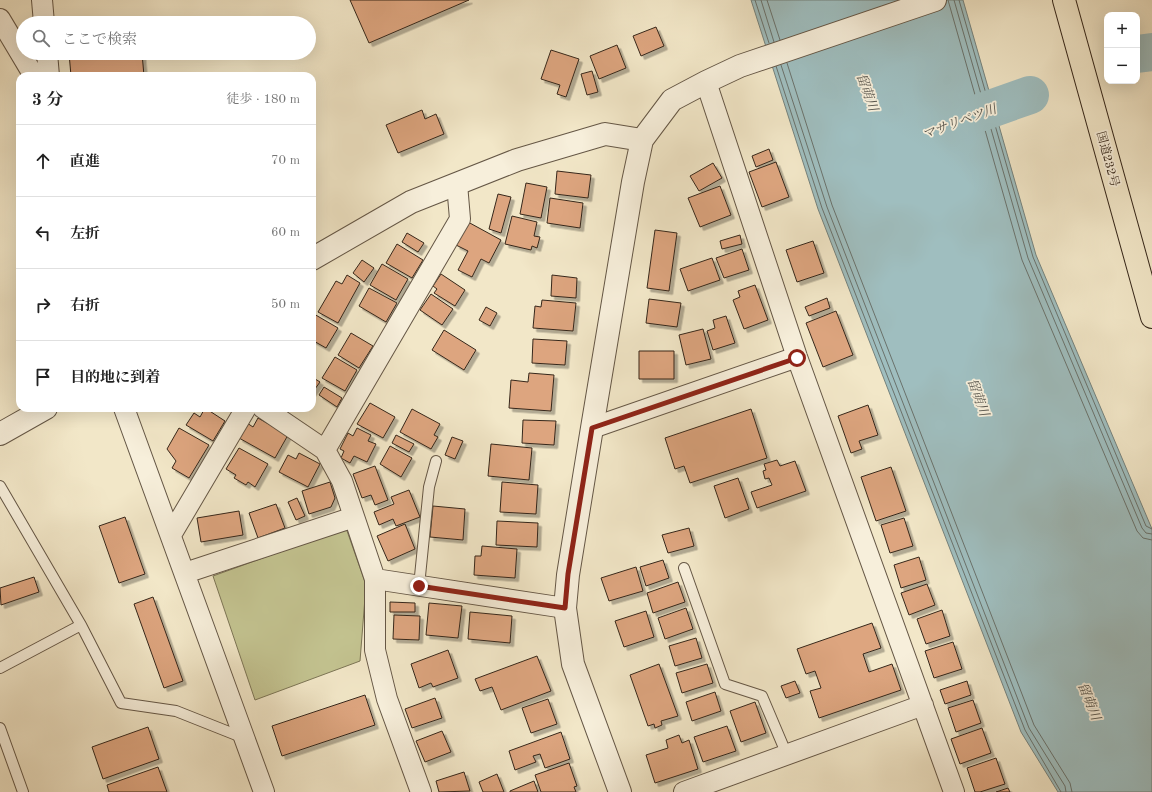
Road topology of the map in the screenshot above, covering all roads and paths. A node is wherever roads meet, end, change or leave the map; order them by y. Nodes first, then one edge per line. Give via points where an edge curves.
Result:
1 (42, 0) edge
2 (935, 0) edge
3 (1064, 0) edge
4 (43, 16) edge
5 (0, 19) edge
6 (16, 46) edge
7 (24, 60) edge
8 (48, 60) edge
9 (32, 72) edge
10 (49, 72) edge
11 (706, 82) junction
12 (642, 140) junction
13 (457, 184) junction
14 (316, 257) edge
15 (1152, 318) edge
16 (797, 358) junction
17 (39, 412) edge
18 (125, 412) edge
19 (244, 412) edge
20 (269, 412) edge
21 (592, 428) junction
22 (0, 434) edge
23 (325, 450) junction
24 (436, 461) dead end
25 (0, 486) edge
26 (354, 517) junction
27 (171, 535) junction
28 (684, 568) dead end
29 (185, 573) junction
30 (375, 579) junction
31 (419, 586) junction
32 (565, 608) junction
33 (81, 626) junction
34 (0, 668) edge
35 (923, 705) junction
36 (0, 728) edge
37 (244, 738) junction
38 (787, 755) junction
39 (24, 792) edge
40 (264, 792) edge
41 (421, 792) edge
42 (620, 792) edge
43 (684, 792) edge
44 (954, 792) edge

1 - 4 street
2 - 11 street via 740,66
3 - 15 highway, 国道232号
5 - 6 street
7 - 9 street
8 - 10 street
11 - 12 street via 672,100
11 - 16 street
12 - 13 street via 605,134 517,160
12 - 21 street
13 - 14 street via 411,202
13 - 23 street via 460,219
16 - 21 street
16 - 35 street
17 - 22 street
18 - 27 street
19 - 27 street
20 - 23 street
21 - 32 street via 568,574
23 - 26 street via 342,481
24 - 31 lane via 428,487
25 - 33 lane
26 - 29 street
26 - 30 street
27 - 29 street
28 - 38 lane via 725,684 762,696
29 - 37 street
30 - 31 street
30 - 41 street via 375,650 387,699
31 - 32 street
32 - 42 street via 573,664
33 - 34 lane
33 - 37 lane via 121,703 176,711
35 - 38 street
35 - 44 street
36 - 39 lane
37 - 40 street
38 - 43 street

